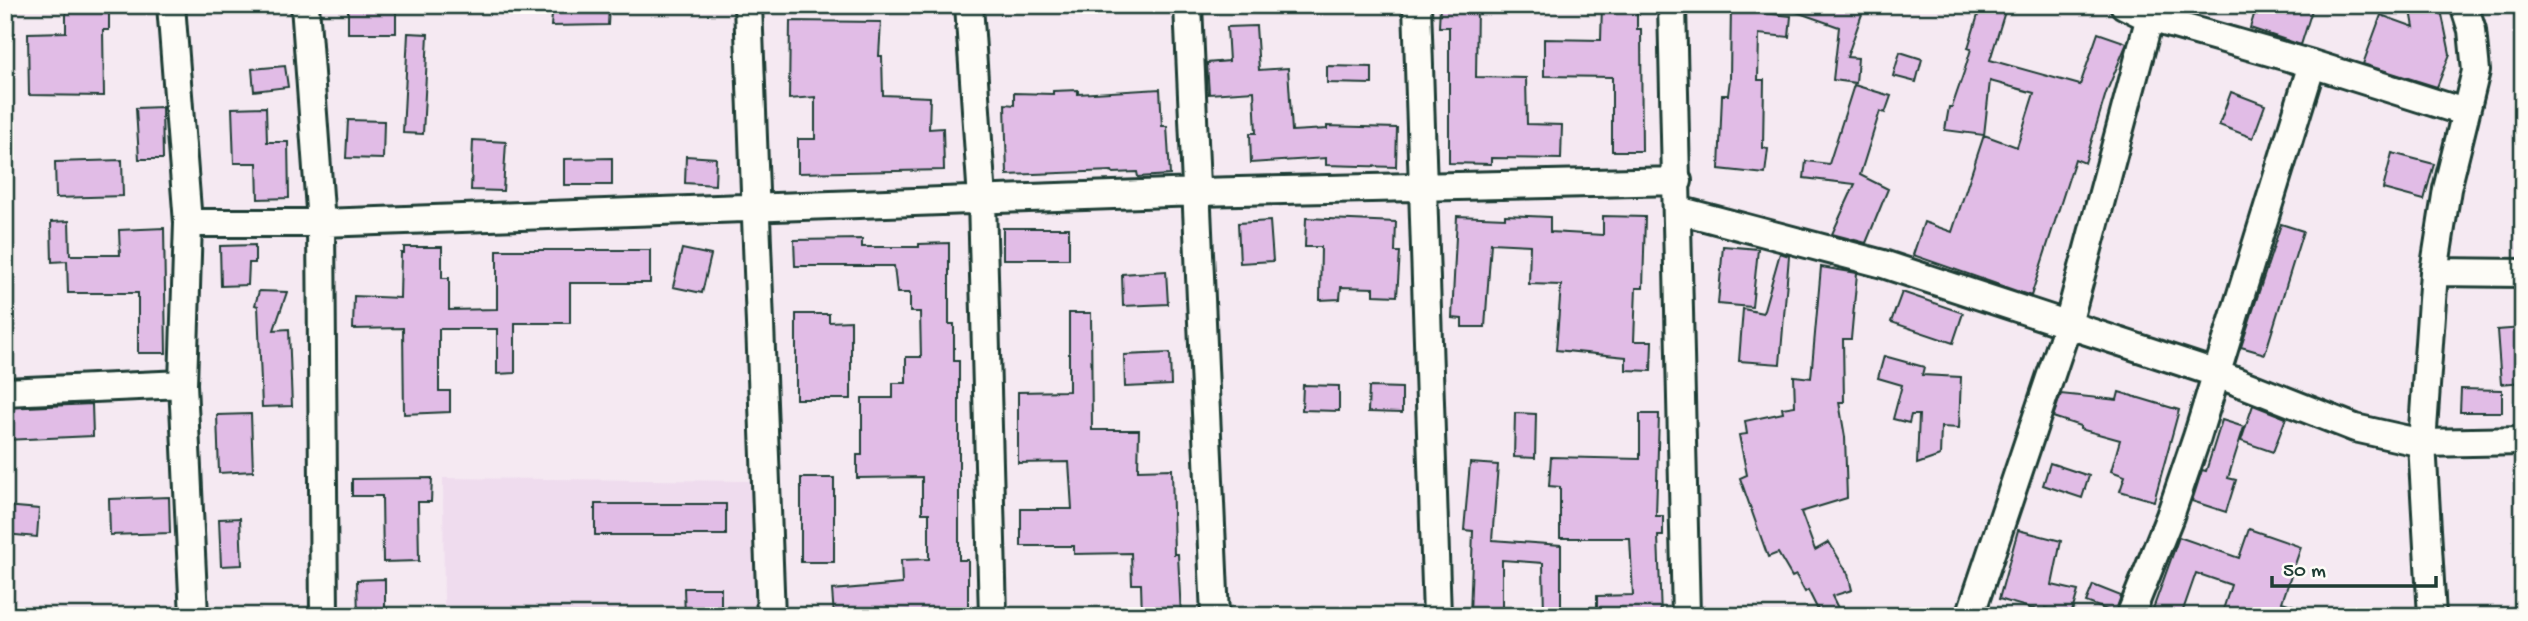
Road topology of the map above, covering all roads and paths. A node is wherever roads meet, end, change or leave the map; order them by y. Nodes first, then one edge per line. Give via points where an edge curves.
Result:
1 (171, 5) edge
2 (305, 5) edge
3 (748, 5) edge
4 (968, 5) edge
5 (1188, 5) edge
6 (1418, 5) edge
7 (1672, 5) edge
8 (2124, 5) edge
9 (2464, 5) edge
10 (2151, 12) edge
11 (2312, 64) junction
12 (2464, 113) junction
13 (1678, 181) junction
14 (1423, 188) junction
15 (1198, 191) junction
16 (982, 200) junction
17 (756, 208) junction
18 (1678, 210) junction
19 (188, 223) junction
20 (320, 223) junction
21 (2434, 272) junction
22 (2523, 273) edge
23 (2068, 324) junction
24 (2215, 373) junction
25 (183, 384) junction
26 (5, 392) edge
27 (2523, 441) edge
28 (2422, 443) junction
29 (1977, 612) edge
30 (193, 616) edge
31 (324, 616) edge
32 (771, 616) edge
33 (993, 616) edge
34 (1215, 616) edge
35 (1437, 616) edge
36 (1686, 616) edge
37 (2130, 616) edge
38 (2432, 616) edge

1 - 19 street
2 - 20 street
3 - 17 street
4 - 16 street
5 - 15 street
6 - 14 street
7 - 13 street
8 - 10 street
9 - 12 street via 2476,71
10 - 11 street
10 - 23 street
11 - 12 street
11 - 24 street
12 - 21 street
13 - 14 street
13 - 18 street
14 - 15 street
14 - 35 street
15 - 16 street
15 - 34 street
16 - 17 street
16 - 33 street
17 - 20 street
17 - 32 street
18 - 23 street via 1870,260
18 - 36 street
19 - 20 street
19 - 25 street
20 - 31 street
21 - 22 street
21 - 28 street
23 - 24 street
23 - 29 street
24 - 28 street via 2355,428
24 - 37 street via 2170,516
25 - 26 street
25 - 30 street
27 - 28 street
28 - 38 street

